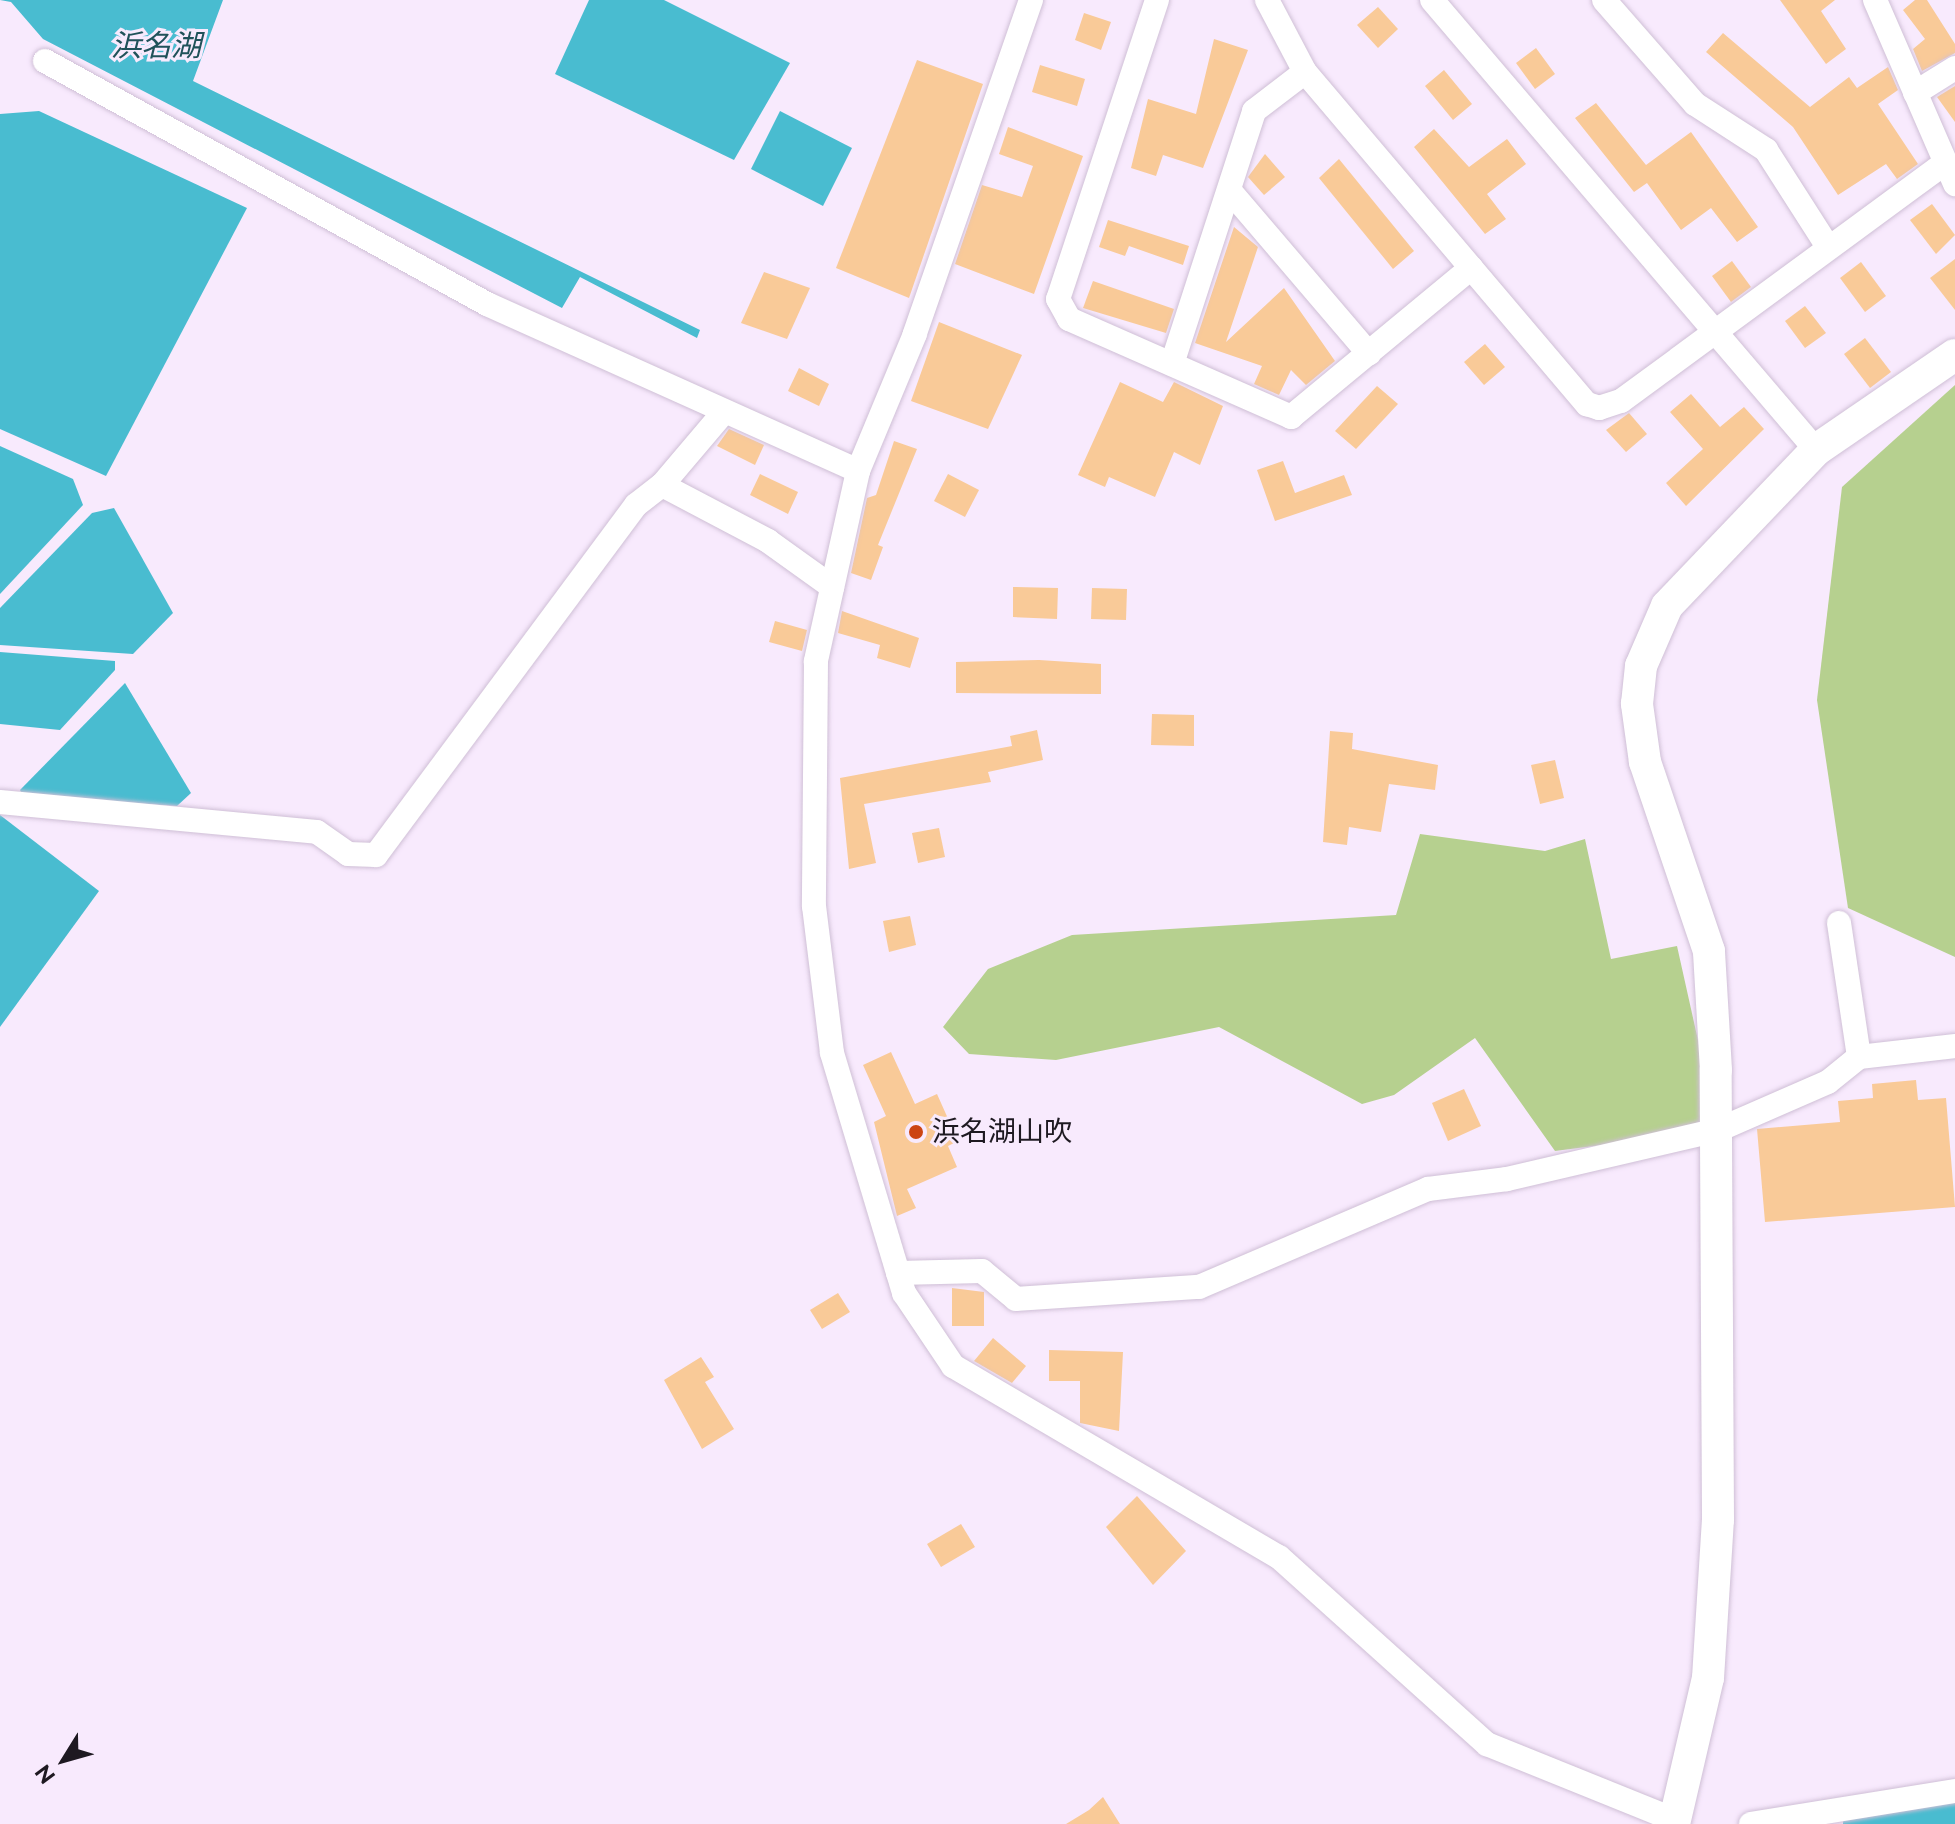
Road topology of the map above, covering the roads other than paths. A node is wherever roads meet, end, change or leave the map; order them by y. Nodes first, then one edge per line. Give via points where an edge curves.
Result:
1 (1031, 0) edge
2 (1157, 0) edge
3 (1267, 0) edge
4 (1432, 0) edge
5 (1604, 0) edge
6 (1877, 1) edge
7 (45, 61) dead end
8 (1955, 68) edge
9 (1305, 72) junction
10 (1915, 93) junction
11 (1950, 174) edge
12 (1230, 191) junction
13 (1828, 247) junction
14 (1471, 268) junction
15 (1715, 334) junction
16 (1369, 354) junction
17 (1955, 355) edge
18 (1172, 364) junction
19 (724, 412) junction
20 (1816, 450) junction
21 (858, 471) junction
22 (662, 485) junction
23 (832, 587) junction
24 (0, 802) edge
25 (1839, 923) dead end
26 (1955, 1046) edge
27 (1859, 1057) junction
28 (1718, 1130) junction
29 (898, 1273) junction
30 (1955, 1791) edge
31 (1679, 1823) edge
32 (1751, 1824) edge

1 - 21 street via 915,334
2 - 18 street via 1058,299 1069,319
3 - 9 street
4 - 15 street
5 - 13 street via 1695,104 1766,150
6 - 10 street
7 - 19 street via 487,304
8 - 10 street
9 - 12 street via 1254,111
9 - 14 street
10 - 11 street
11 - 13 street
12 - 16 street
12 - 18 street
13 - 15 street
14 - 15 street via 1594,407 1621,401
14 - 16 street
15 - 20 street
16 - 18 street via 1291,417
17 - 20 street
19 - 21 street
19 - 22 street
20 - 28 street via 1667,606 1641,666 1637,704 1645,762 1709,951
21 - 23 street
22 - 23 street via 768,541
22 - 24 street via 636,505 376,855 348,854 317,832
23 - 29 street via 816,661 814,906 832,1053
25 - 27 street
26 - 27 street
27 - 28 street via 1828,1082
28 - 29 street via 1507,1179 1428,1189 1199,1287 1016,1299 982,1271
28 - 31 street via 1718,1520 1708,1678
29 - 31 street via 919,1322 953,1366 1279,1557 1487,1744
30 - 32 street

